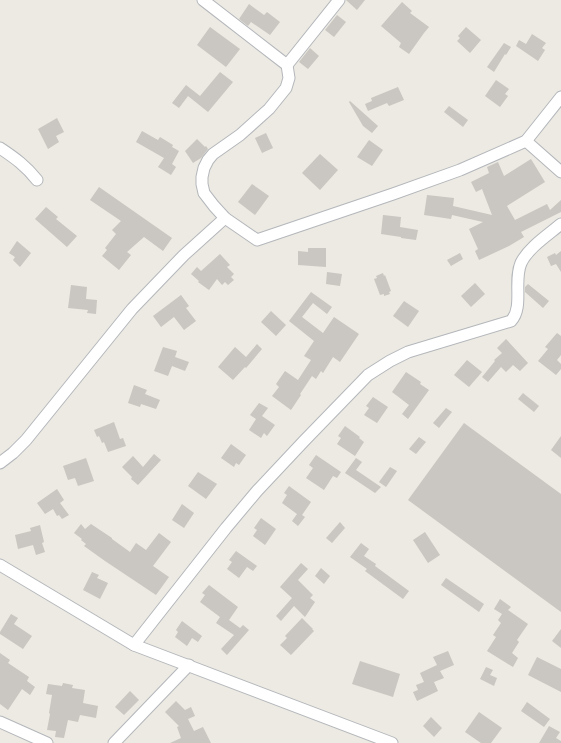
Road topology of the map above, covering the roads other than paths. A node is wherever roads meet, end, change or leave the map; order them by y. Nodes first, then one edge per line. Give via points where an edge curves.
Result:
1 (203, 0) edge
2 (339, 0) edge
3 (287, 65) junction
4 (561, 97) edge
5 (526, 141) junction
6 (0, 148) edge
7 (561, 172) edge
8 (37, 180) dead end
9 (225, 218) junction
10 (561, 224) edge
11 (0, 462) edge
12 (0, 565) edge
13 (134, 645) junction
14 (189, 665) junction
15 (0, 722) edge
16 (47, 743) edge
17 (114, 743) edge
18 (392, 743) edge

1 - 3 street
2 - 3 street
3 - 9 street via 289,78 286,88 269,109 240,135 213,154 204,168 204,193
4 - 5 street
5 - 7 street
5 - 9 street via 460,170 257,240
6 - 8 street via 29,170
9 - 11 street via 184,255 132,309 26,440
10 - 13 street via 530,250 521,263 517,310 511,321 408,352 368,375 257,491
12 - 13 street
13 - 14 street
14 - 17 street
14 - 18 street
15 - 16 street

